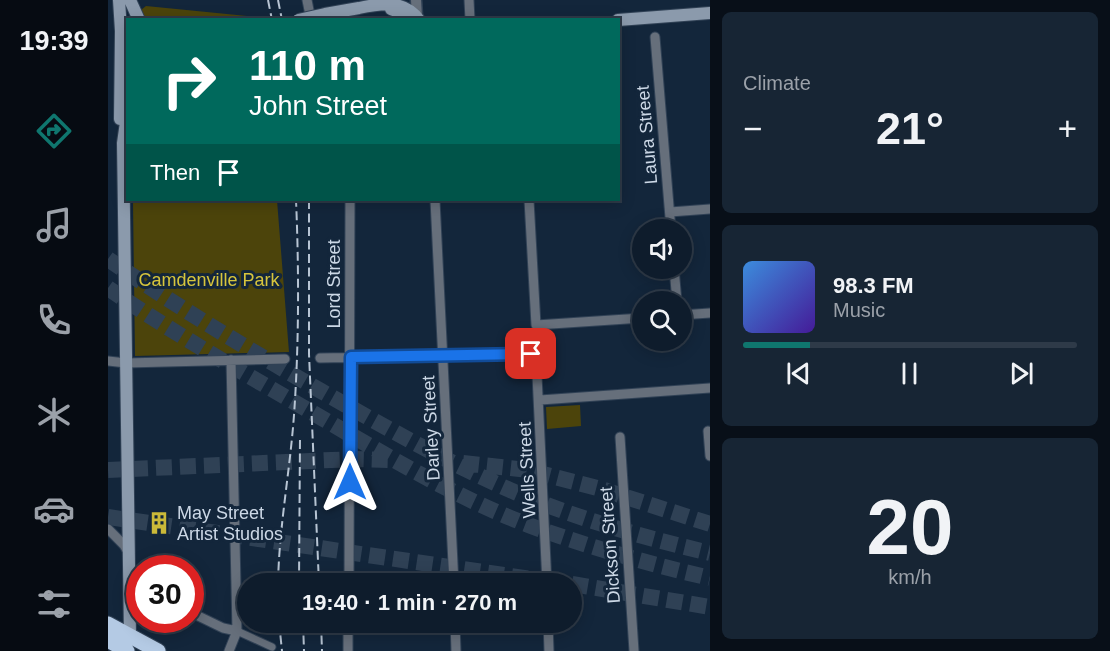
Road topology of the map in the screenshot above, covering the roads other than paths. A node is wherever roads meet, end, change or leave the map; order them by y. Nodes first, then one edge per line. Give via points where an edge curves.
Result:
1 (119, 0) edge
2 (128, 0) edge
3 (306, 0) edge
4 (416, 0) edge
5 (469, 0) edge
6 (376, 2) edge
7 (398, 4) edge
8 (360, 8) junction
9 (710, 13) edge
10 (129, 18) edge
11 (139, 18) edge
12 (307, 18) edge
13 (310, 18) edge
14 (415, 18) edge
15 (470, 18) edge
16 (620, 20) edge
17 (655, 38) dead end
18 (108, 57) edge
19 (124, 57) edge
20 (108, 68) edge
21 (126, 122) edge
22 (123, 143) junction
23 (350, 201) edge
24 (435, 201) edge
25 (529, 201) edge
26 (710, 209) edge
27 (670, 212) junction
28 (670, 219) edge
29 (710, 313) edge
30 (692, 314) edge
31 (632, 319) edge
32 (443, 355) junction
33 (351, 357) junction
34 (320, 358) dead end
35 (285, 359) dead end
36 (231, 360) junction
37 (108, 361) edge
38 (126, 363) junction
39 (710, 388) edge
40 (540, 400) junction
41 (708, 431) dead end
42 (620, 437) dead end
43 (710, 456) edge
44 (108, 528) edge
45 (128, 529) junction
46 (129, 554) joint
47 (349, 573) edge
48 (453, 573) edge
49 (547, 573) edge
50 (204, 619) edge
51 (108, 624) edge
52 (237, 631) junction
53 (241, 633) edge
54 (348, 633) edge
55 (455, 633) edge
56 (548, 633) edge
57 (108, 640) edge
58 (127, 645) edge
59 (272, 647) dead end
60 (158, 651) edge
61 (229, 651) edge
62 (348, 651) edge
63 (456, 651) edge
64 (549, 651) edge
65 (634, 651) edge

1 - 19 main road
2 - 10 main road
2 - 11 main road
3 - 13 street
4 - 14 street
5 - 15 street
6 - 7 main road
6 - 8 main road
7 - 8 main road
7 - 14 main road via 410,8
8 - 12 main road, bridge
9 - 16 main road
17 - 27 street, Laura Street
18 - 19 main road
19 - 20 main road
19 - 22 main road via 120,127
21 - 22 main road
22 - 38 main road
23 - 33 street, Lord Street
24 - 32 street, Darley Street
25 - 31 street via 536,325
26 - 27 street
27 - 28 street, Laura Street
29 - 30 street
32 - 33 street
32 - 40 street, Wells Street via 537,354
32 - 48 street, Darley Street
33 - 34 street
33 - 47 street, Lord Street
35 - 36 street
36 - 38 street
36 - 52 street
37 - 38 street
38 - 45 main road
39 - 40 street
40 - 49 street, Wells Street
41 - 43 street
42 - 65 street, Dickson Street
44 - 45 street
44 - 46 street
45 - 46 main road
50 - 52 street
51 - 58 highway
52 - 61 street
53 - 59 street
54 - 62 street
55 - 63 street
56 - 64 street
57 - 58 highway
58 - 60 highway

